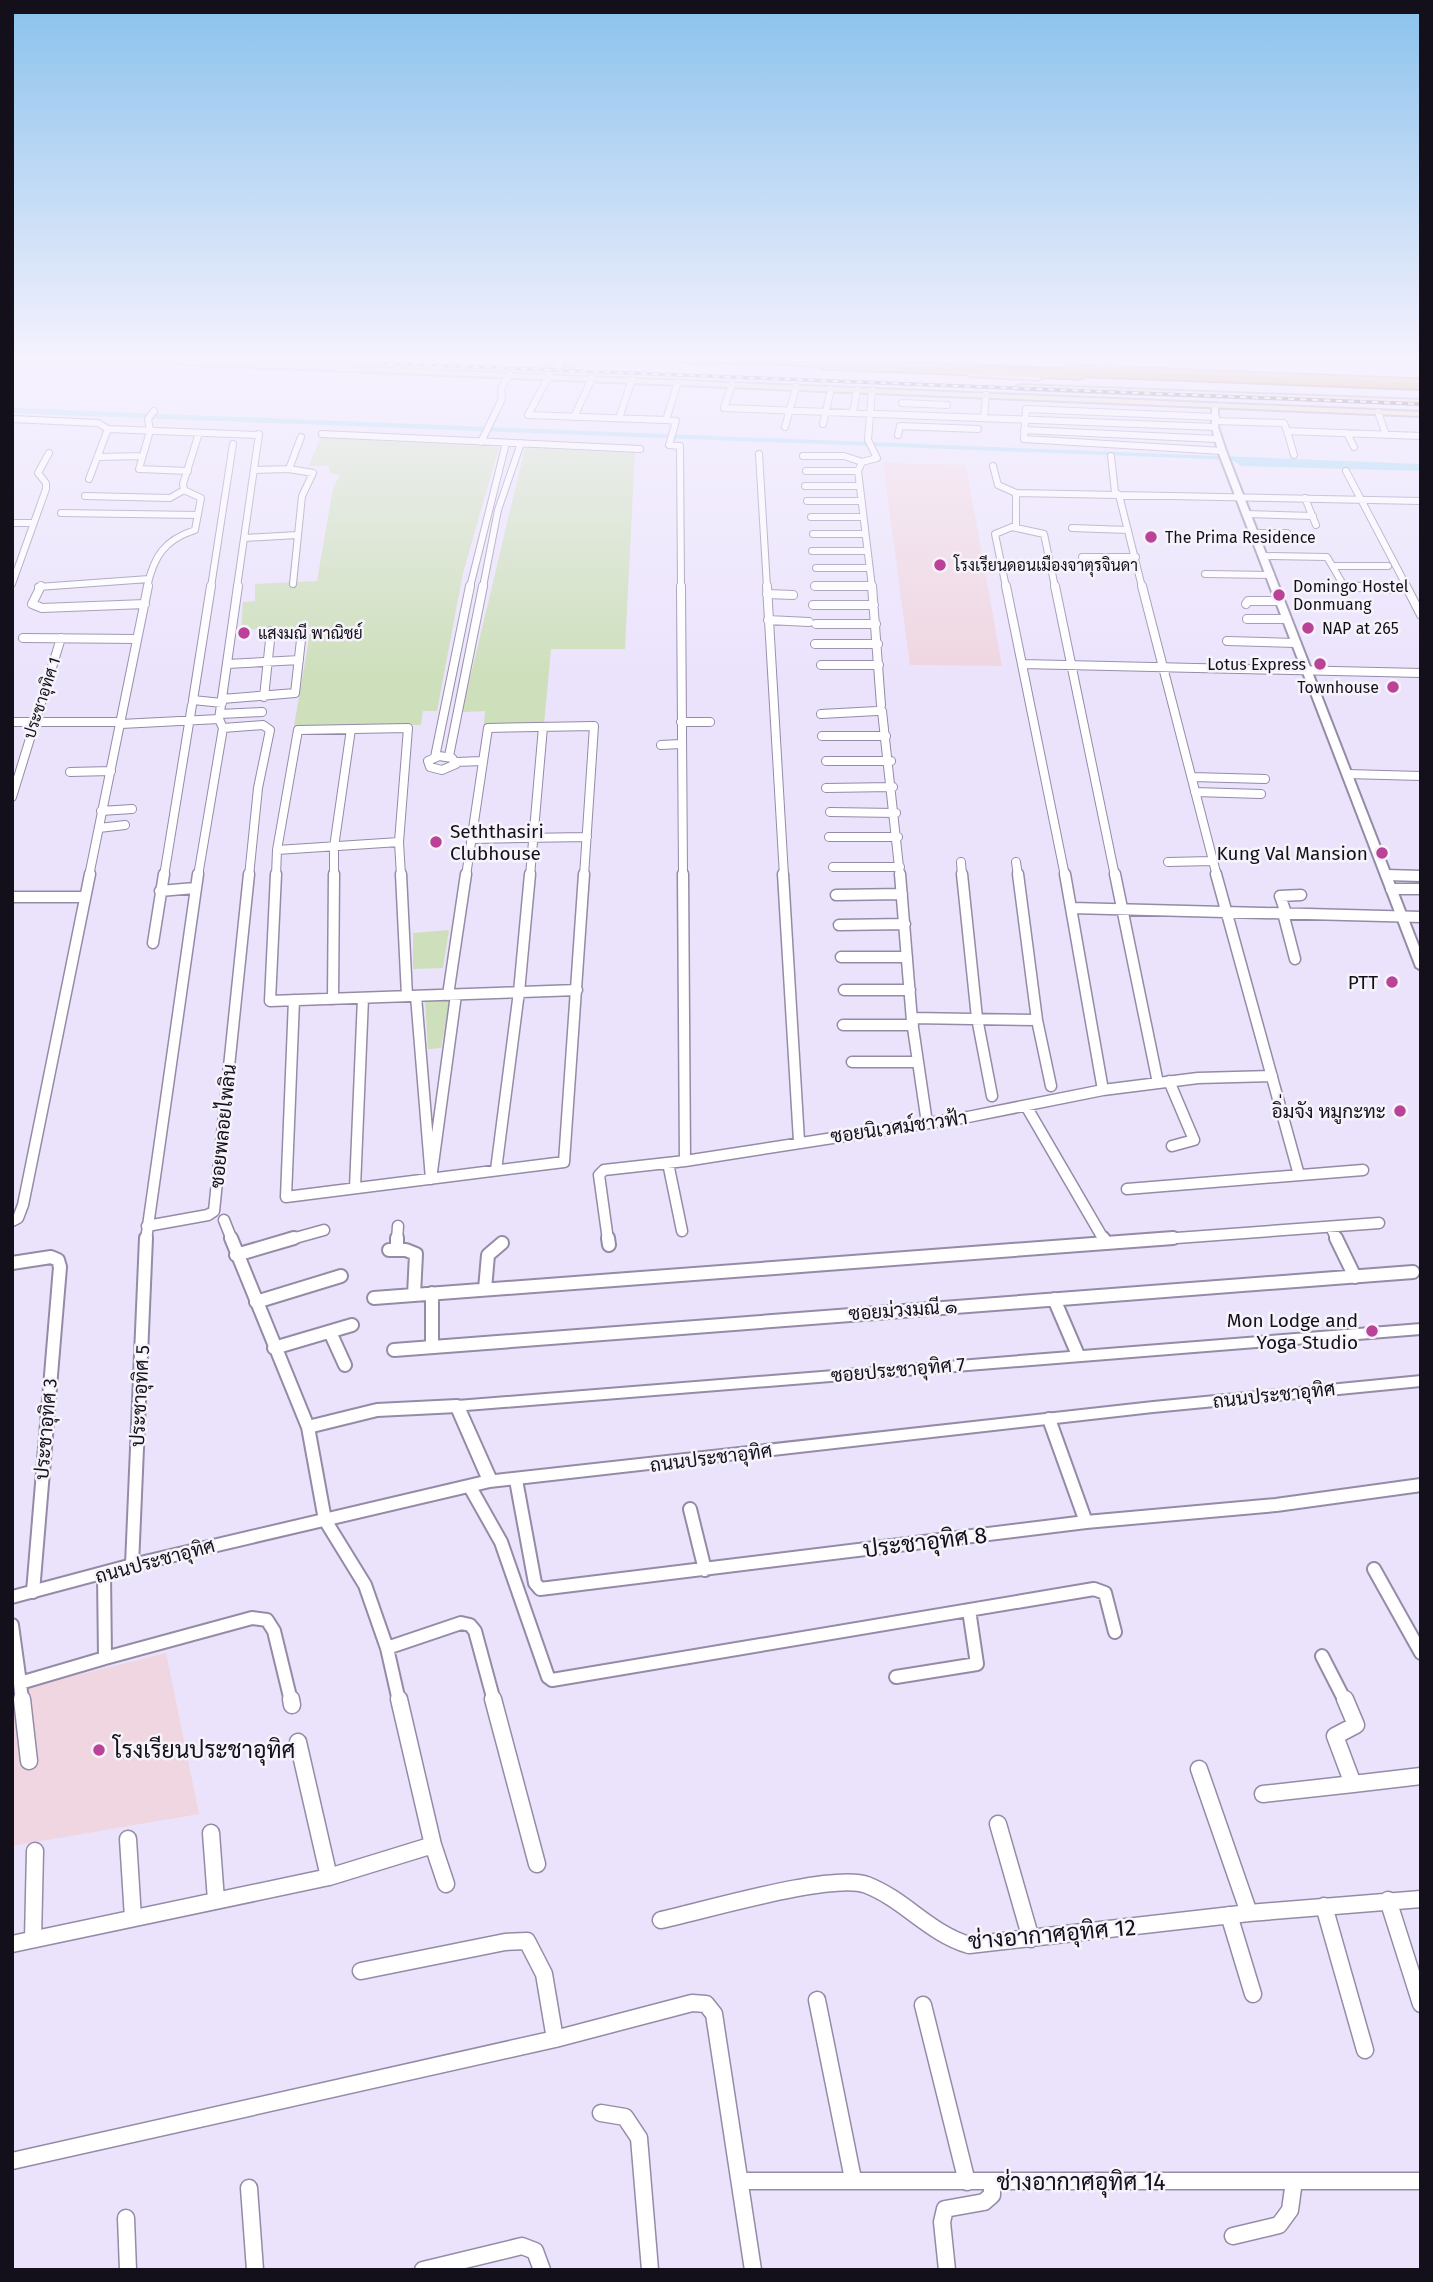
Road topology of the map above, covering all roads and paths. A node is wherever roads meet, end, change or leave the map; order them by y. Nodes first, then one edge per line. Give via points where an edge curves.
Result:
1 (42, 464) edge
2 (95, 464) edge
3 (139, 464) edge
4 (189, 464) edge
5 (230, 464) edge
6 (255, 464) edge
7 (291, 464) edge
8 (500, 464) edge
9 (514, 464) edge
10 (680, 464) edge
11 (760, 464) edge
12 (861, 464) edge
13 (1112, 464) edge
14 (1227, 464) edge
15 (993, 466) dead end
16 (289, 469) junction
17 (187, 471) junction
18 (807, 471) dead end
19 (858, 471) junction
20 (1346, 471) dead end
21 (253, 475) junction
22 (89, 480) dead end
23 (228, 480) junction
24 (805, 486) dead end
25 (859, 486) junction
26 (184, 490) junction
27 (1016, 493) junction
28 (1119, 495) junction
29 (85, 496) dead end
30 (1239, 497) junction
31 (1305, 498) junction
32 (1362, 500) junction
33 (490, 501) junction
34 (501, 501) junction
35 (807, 501) dead end
36 (862, 501) junction
37 (1421, 501) edge
38 (61, 513) dead end
39 (1247, 514) junction
40 (198, 516) junction
41 (1312, 516) junction
42 (811, 517) dead end
43 (863, 517) junction
44 (12, 523) edge
45 (33, 523) junction
46 (1316, 525) dead end
47 (1016, 527) junction
48 (1072, 528) dead end
49 (195, 530) junction
50 (220, 530) junction
51 (1128, 530) junction
52 (1254, 533) junction
53 (1287, 533) dead end
54 (813, 534) dead end
55 (865, 534) junction
56 (297, 535) junction
57 (245, 538) junction
58 (812, 551) dead end
59 (867, 551) junction
60 (1263, 556) junction
61 (1082, 557) dead end
62 (1136, 557) junction
63 (1333, 566) junction
64 (1388, 566) dead end
65 (816, 568) dead end
66 (869, 568) junction
67 (1205, 574) dead end
68 (1270, 575) junction
69 (472, 577) junction
70 (483, 577) junction
71 (149, 579) junction
72 (12, 584) edge
73 (293, 584) dead end
74 (815, 586) dead end
75 (872, 586) junction
76 (1397, 589) dead end
77 (767, 594) junction
78 (793, 595) dead end
79 (1280, 601) junction
80 (145, 604) junction
81 (1247, 604) dead end
82 (813, 605) dead end
83 (874, 605) junction
84 (1421, 615) edge
85 (1247, 619) dead end
86 (1287, 619) junction
87 (768, 620) junction
88 (876, 624) junction
89 (271, 631) dead end
90 (302, 632) dead end
91 (23, 638) dead end
92 (61, 638) junction
93 (136, 639) junction
94 (1227, 641) dead end
95 (1295, 643) junction
96 (816, 644) dead end
97 (878, 644) junction
98 (456, 653) junction
99 (468, 653) junction
100 (299, 660) junction
101 (268, 662) junction
102 (227, 664) junction
103 (1022, 664) junction
104 (821, 665) dead end
105 (879, 665) junction
106 (1071, 665) junction
107 (1164, 667) junction
108 (1306, 671) junction
109 (1421, 673) edge
110 (264, 697) junction
111 (222, 701) junction
112 (192, 705) dead end
113 (880, 709) junction
114 (262, 712) dead end
115 (821, 714) dead end
116 (191, 721) junction
117 (221, 721) junction
118 (12, 722) edge
119 (34, 722) junction
120 (442, 722) junction
121 (456, 722) junction
122 (681, 722) junction
123 (710, 722) dead end
124 (121, 723) junction
125 (543, 727) junction
126 (351, 729) junction
127 (822, 736) dead end
128 (887, 736) junction
129 (681, 744) junction
130 (661, 745) dead end
131 (452, 759) junction
132 (431, 760) junction
133 (482, 761) junction
134 (827, 761) dead end
135 (891, 761) junction
136 (405, 763) junction
137 (111, 771) junction
138 (70, 772) dead end
139 (1347, 774) junction
140 (1421, 776) edge
141 (1192, 777) junction
142 (1265, 779) dead end
143 (893, 787) junction
144 (826, 788) dead end
145 (1195, 792) junction
146 (1261, 794) dead end
147 (12, 797) edge
148 (132, 809) dead end
149 (101, 811) junction
150 (830, 813) dead end
151 (896, 813) junction
152 (125, 825) dead end
153 (99, 828) junction
154 (587, 837) junction
155 (898, 837) junction
156 (533, 838) junction
157 (830, 838) dead end
158 (471, 839) junction
159 (399, 842) junction
160 (334, 847) junction
161 (277, 850) junction
162 (961, 862) dead end
163 (1016, 862) dead end
164 (1168, 862) dead end
165 (1212, 862) junction
166 (833, 867) dead end
167 (900, 867) junction
168 (1386, 875) junction
169 (1421, 876) edge
170 (195, 888) junction
171 (1391, 889) junction
172 (1421, 889) edge
173 (160, 891) junction
174 (902, 894) junction
175 (836, 895) dead end
176 (1301, 895) dead end
177 (12, 897) edge
178 (85, 897) junction
179 (1072, 908) junction
180 (1122, 909) junction
181 (1228, 912) junction
182 (1284, 913) junction
183 (1402, 916) junction
184 (1421, 917) edge
185 (905, 924) junction
186 (839, 925) dead end
187 (153, 943) dead end
188 (841, 957) dead end
189 (907, 957) junction
190 (1295, 959) dead end
191 (1421, 967) edge
192 (577, 990) junction
193 (845, 990) dead end
194 (910, 990) junction
195 (519, 992) junction
196 (452, 995) junction
197 (412, 996) junction
198 (363, 998) junction
199 (333, 999) junction
200 (294, 1000) junction
201 (978, 1018) junction
202 (1037, 1020) junction
203 (912, 1022) junction
204 (843, 1025) dead end
205 (852, 1062) dead end
206 (916, 1062) junction
207 (1272, 1076) junction
208 (1164, 1082) junction
209 (1051, 1086) dead end
210 (1103, 1090) junction
211 (992, 1096) dead end
212 (1026, 1106) junction
213 (927, 1123) junction
214 (799, 1141) junction
215 (1172, 1146) dead end
216 (685, 1161) junction
217 (668, 1163) junction
218 (496, 1170) junction
219 (1363, 1170) dead end
220 (1299, 1175) junction
221 (431, 1179) junction
222 (355, 1188) junction
223 (1127, 1189) dead end
224 (224, 1220) dead end
225 (12, 1221) edge
226 (1379, 1223) dead end
227 (148, 1226) junction
228 (398, 1226) dead end
229 (1331, 1227) junction
230 (324, 1230) dead end
231 (682, 1231) dead end
232 (502, 1243) dead end
233 (1106, 1243) junction
234 (608, 1245) dead end
235 (236, 1255) junction
236 (12, 1263) edge
237 (1413, 1272) dead end
238 (341, 1276) dead end
239 (1355, 1277) junction
240 (485, 1289) junction
241 (432, 1293) junction
242 (414, 1295) junction
243 (374, 1298) dead end
244 (1054, 1299) junction
245 (256, 1302) junction
246 (352, 1325) dead end
247 (1421, 1329) edge
248 (330, 1332) junction
249 (432, 1346) junction
250 (274, 1349) junction
251 (394, 1350) dead end
252 (1078, 1355) junction
253 (345, 1365) dead end
254 (1421, 1381) edge
255 (457, 1406) junction
256 (1049, 1419) junction
257 (308, 1427) junction
258 (516, 1480) junction
259 (490, 1481) junction
260 (1421, 1485) edge
261 (470, 1487) junction
262 (690, 1509) dead end
263 (325, 1520) junction
264 (1086, 1521) junction
265 (132, 1565) junction
266 (1374, 1569) dead end
267 (705, 1570) junction
268 (104, 1574) junction
269 (33, 1592) junction
270 (12, 1597) edge
271 (969, 1610) junction
272 (12, 1625) edge
273 (1115, 1632) dead end
274 (387, 1648) junction
275 (1421, 1653) edge
276 (1322, 1656) dead end
277 (105, 1658) junction
278 (896, 1678) dead end
279 (20, 1683) junction
280 (292, 1705) dead end
281 (298, 1742) dead end
282 (29, 1761) dead end
283 (1199, 1769) dead end
284 (1421, 1776) edge
285 (1353, 1784) junction
286 (1263, 1794) dead end
287 (998, 1824) dead end
288 (211, 1833) dead end
289 (128, 1839) dead end
290 (433, 1845) junction
291 (35, 1850) dead end
292 (537, 1864) dead end
293 (329, 1877) junction
294 (446, 1884) dead end
295 (1421, 1899) edge
296 (216, 1900) junction
297 (1388, 1900) junction
298 (1324, 1906) junction
299 (1249, 1913) junction
300 (1229, 1915) junction
301 (133, 1917) junction
302 (661, 1920) dead end
303 (1031, 1938) junction
304 (33, 1939) junction
305 (12, 1944) edge
306 (361, 1971) dead end
307 (1253, 1994) dead end
308 (817, 2000) dead end
309 (1421, 2004) edge
310 (923, 2005) dead end
311 (555, 2039) junction
312 (1365, 2050) dead end
313 (601, 2113) dead end
314 (12, 2161) edge
315 (853, 2179) junction
316 (741, 2181) junction
317 (1294, 2181) junction
318 (1421, 2181) edge
319 (967, 2182) junction
320 (992, 2182) junction
321 (249, 2188) dead end
322 (126, 2218) dead end
323 (1233, 2236) dead end
324 (128, 2270) edge
325 (255, 2270) edge
326 (423, 2270) edge
327 (542, 2270) edge
328 (650, 2270) edge
329 (753, 2270) edge
330 (947, 2270) edge

1 - 45 street via 38,473 46,485
2 - 22 street
3 - 17 street via 141,470
4 - 17 street
5 - 23 street
6 - 21 street
7 - 16 street
8 - 33 street
9 - 34 street
10 - 122 street
11 - 77 street
12 - 19 street
13 - 28 street
14 - 30 street
15 - 27 street via 998,485
16 - 21 street
16 - 56 street via 313,472 302,496
17 - 26 street
18 - 19 street
19 - 25 street
20 - 32 street
21 - 23 street
21 - 57 street
23 - 50 street
24 - 25 street
25 - 36 street
26 - 29 street via 170,498
26 - 40 street via 201,498
27 - 28 street
27 - 47 street
28 - 30 street
28 - 51 street
30 - 31 street
30 - 39 street
31 - 32 street
31 - 41 street
32 - 37 street
32 - 84 street
33 - 34 street
33 - 69 street
34 - 70 street
35 - 36 street
36 - 43 street
38 - 40 street
39 - 41 street
39 - 52 street
40 - 49 street
41 - 46 street
42 - 43 street
43 - 55 street
44 - 45 street
45 - 72 street
47 - 103 street via 995,534
47 - 106 street via 1044,534
48 - 51 street
49 - 50 street
49 - 71 street via 163,544
50 - 111 street via 193,700
51 - 62 street
52 - 53 street
52 - 60 street
54 - 55 street
55 - 59 street
56 - 57 street
56 - 73 street
57 - 102 street
58 - 59 street
59 - 66 street
60 - 63 street via 1327,556
60 - 68 street
61 - 62 street
62 - 107 street
63 - 64 street
63 - 76 street via 1349,588
65 - 66 street
66 - 75 street
67 - 68 street
68 - 79 street
69 - 70 street
69 - 98 street
70 - 99 street
71 - 80 street
71 - 80 street via 43,585 32,604 42,608
74 - 75 street
75 - 83 street
77 - 78 street
77 - 87 street
79 - 81 street
79 - 86 street
80 - 93 street
82 - 83 street
83 - 88 street
85 - 86 street
86 - 95 street
87 - 88 street
87 - 214 street
88 - 97 street
89 - 101 street
90 - 100 street
91 - 92 street
92 - 93 street
92 - 119 street, ประชาอุทิศ 1
93 - 124 street
94 - 95 street
95 - 108 street
96 - 97 street
97 - 105 street
98 - 99 street
98 - 120 street
99 - 121 street
100 - 101 street
100 - 110 street via 295,693
101 - 102 street
101 - 110 street
102 - 111 street
103 - 106 street
103 - 179 street
104 - 105 street
105 - 113 street
106 - 107 street
106 - 180 street
107 - 108 street
107 - 141 street
108 - 109 street
108 - 139 street
110 - 111 street
111 - 117 street
112 - 116 street
113 - 115 street
113 - 128 street
114 - 117 street
116 - 117 street
116 - 124 street
116 - 173 street
117 - 170 street
117 - 227 street, ซอยพลอยไพลิน via 263,725 270,730 258,788 214,1211
118 - 119 street
119 - 124 street
119 - 147 street, ประชาอุทิศ 1
120 - 121 street
120 - 132 street
121 - 131 street
122 - 123 street
122 - 129 street
124 - 137 street
125 - 133 street via 488,728
125 - 154 street via 593,726
125 - 156 street
126 - 136 street via 408,728
126 - 160 street
126 - 161 street via 298,730
127 - 128 street
128 - 135 street
129 - 130 street
129 - 216 street
131 - 132 street
131 - 132 street via 451,768 442,770 433,769
131 - 133 street
132 - 136 street
133 - 158 street
134 - 135 street
135 - 143 street
136 - 159 street
137 - 138 street
137 - 149 street
139 - 140 street
139 - 168 street
141 - 142 street
141 - 145 street
143 - 144 street
143 - 151 street
145 - 146 street
145 - 165 street
148 - 149 street
149 - 153 street
150 - 151 street
151 - 155 street
152 - 153 street
153 - 178 street
154 - 156 street
154 - 192 street
155 - 157 street
155 - 167 street
156 - 158 street
156 - 195 street
158 - 196 street
159 - 160 street
159 - 197 street
160 - 161 street
160 - 199 street
161 - 200 street via 270,1001
162 - 201 street
163 - 202 street
164 - 165 street
165 - 181 street
166 - 167 street
167 - 174 street
168 - 169 street
168 - 171 street
170 - 173 street
170 - 227 street
171 - 172 street
171 - 183 street
173 - 187 street
174 - 175 street
174 - 185 street
176 - 182 street via 1280,896
177 - 178 street
178 - 225 street via 23,1205
179 - 180 street
179 - 210 street
180 - 181 street
180 - 208 street
181 - 182 street
181 - 207 street
182 - 183 street
182 - 190 street
183 - 184 street
183 - 191 street
185 - 186 street
185 - 189 street
188 - 189 street
189 - 194 street
192 - 195 street
192 - 218 street via 564,1161
193 - 194 street
194 - 203 street
195 - 196 street
195 - 218 street
196 - 197 street
196 - 221 street
197 - 198 street
197 - 221 street
198 - 199 street
198 - 222 street
199 - 200 street
200 - 222 street via 286,1197
201 - 202 street
201 - 203 street
201 - 211 street
202 - 209 street
203 - 204 street
203 - 206 street
205 - 206 street
206 - 213 street
207 - 208 street, ซอยนิเวศม์ชาวฟ้า
207 - 220 street
208 - 210 street, ซอยนิเวศม์ชาวฟ้า
208 - 215 street via 1194,1140
210 - 212 street, ซอยนิเวศม์ชาวฟ้า
212 - 213 street, ซอยนิเวศม์ชาวฟ้า
212 - 233 street
213 - 214 street, ซอยนิเวศม์ชาวฟ้า
214 - 216 street, ซอยนิเวศม์ชาวฟ้า
216 - 217 street, ซอยนิเวศม์ชาวฟ้า
217 - 231 street
217 - 234 street, ซอยนิเวศม์ชาวฟ้า via 611,1168 599,1175
218 - 221 street
219 - 220 street
220 - 223 street
221 - 222 street
224 - 235 street
226 - 229 street
227 - 265 street, ประชาอุทิศ 5
228 - 242 street via 393,1250 416,1254
229 - 233 street
229 - 239 street
230 - 235 street
232 - 240 street via 488,1255
233 - 240 street
235 - 245 street
236 - 269 street, ประชาอุทิศ 3 via 51,1257 60,1266
237 - 239 street, ซอยม่วงมณี ๑
238 - 245 street
239 - 244 street, ซอยม่วงมณี ๑
240 - 241 street
241 - 242 street
241 - 249 street
242 - 243 street
244 - 249 street, ซอยม่วงมณี ๑
244 - 252 street
245 - 250 street
246 - 248 street
247 - 252 street, ซอยประชาอุทิศ 7
248 - 250 street
248 - 253 street
249 - 251 street, ซอยม่วงมณี ๑
250 - 257 street
252 - 255 street, ซอยประชาอุทิศ 7
254 - 256 street, ถนนประชาอุทิศ
255 - 257 street via 377,1410
255 - 259 street
256 - 258 street, ถนนประชาอุทิศ
256 - 264 street
257 - 263 street
258 - 259 street, ถนนประชาอุทิศ
258 - 267 street, ประชาอุทิศ 8 via 535,1583 540,1589
259 - 261 street, ถนนประชาอุทิศ
260 - 264 street, ประชาอุทิศ 8 via 1276,1505
261 - 263 street, ถนนประชาอุทิศ
261 - 271 street via 502,1542 552,1680
262 - 267 street
263 - 265 street, ถนนประชาอุทิศ
263 - 274 street via 365,1585
264 - 267 street, ประชาอุทิศ 8
265 - 268 street, ถนนประชาอุทิศ
266 - 275 street
268 - 269 street, ถนนประชาอุทิศ
268 - 277 street
269 - 270 street, ถนนประชาอุทิศ
271 - 273 street via 1101,1589
271 - 278 street via 978,1664
272 - 279 street
274 - 290 street
274 - 292 street via 461,1623 475,1631
276 - 285 street via 1355,1719 1356,1724 1335,1736
277 - 279 street
277 - 280 street via 252,1618 267,1620
279 - 282 street
281 - 293 street
283 - 299 street
284 - 285 street
285 - 286 street
287 - 303 street
288 - 296 street
289 - 301 street
290 - 293 street
290 - 294 street
291 - 304 street
293 - 296 street
295 - 297 street, ช่างอากาศอุทิศ 12
296 - 301 street
297 - 298 street, ช่างอากาศอุทิศ 12
297 - 309 street
298 - 299 street, ช่างอากาศอุทิศ 12
298 - 312 street
299 - 300 street, ช่างอากาศอุทิศ 12
300 - 303 street, ช่างอากาศอุทิศ 12
300 - 307 street
301 - 304 street
302 - 303 street, ช่างอากาศอุทิศ 12 via 845,1881 868,1885 949,1941 969,1945
304 - 305 street
306 - 311 street via 527,1941 541,1966
308 - 315 street
310 - 319 street
311 - 314 street
311 - 316 street via 692,2003 706,2004 714,2014
313 - 328 street via 622,2113 631,2120 639,2138
315 - 316 street, ช่างอากาศอุทิศ 14
315 - 319 street, ช่างอากาศอุทิศ 14
316 - 329 street
317 - 318 street, ช่างอากาศอุทิศ 14
317 - 320 street, ช่างอากาศอุทิศ 14
317 - 323 street via 1288,2218 1274,2231
319 - 320 street, ช่างอากาศอุทิศ 14
320 - 330 street via 992,2194 984,2202 945,2209
321 - 325 street
322 - 324 street
326 - 327 street via 529,2247 538,2253

